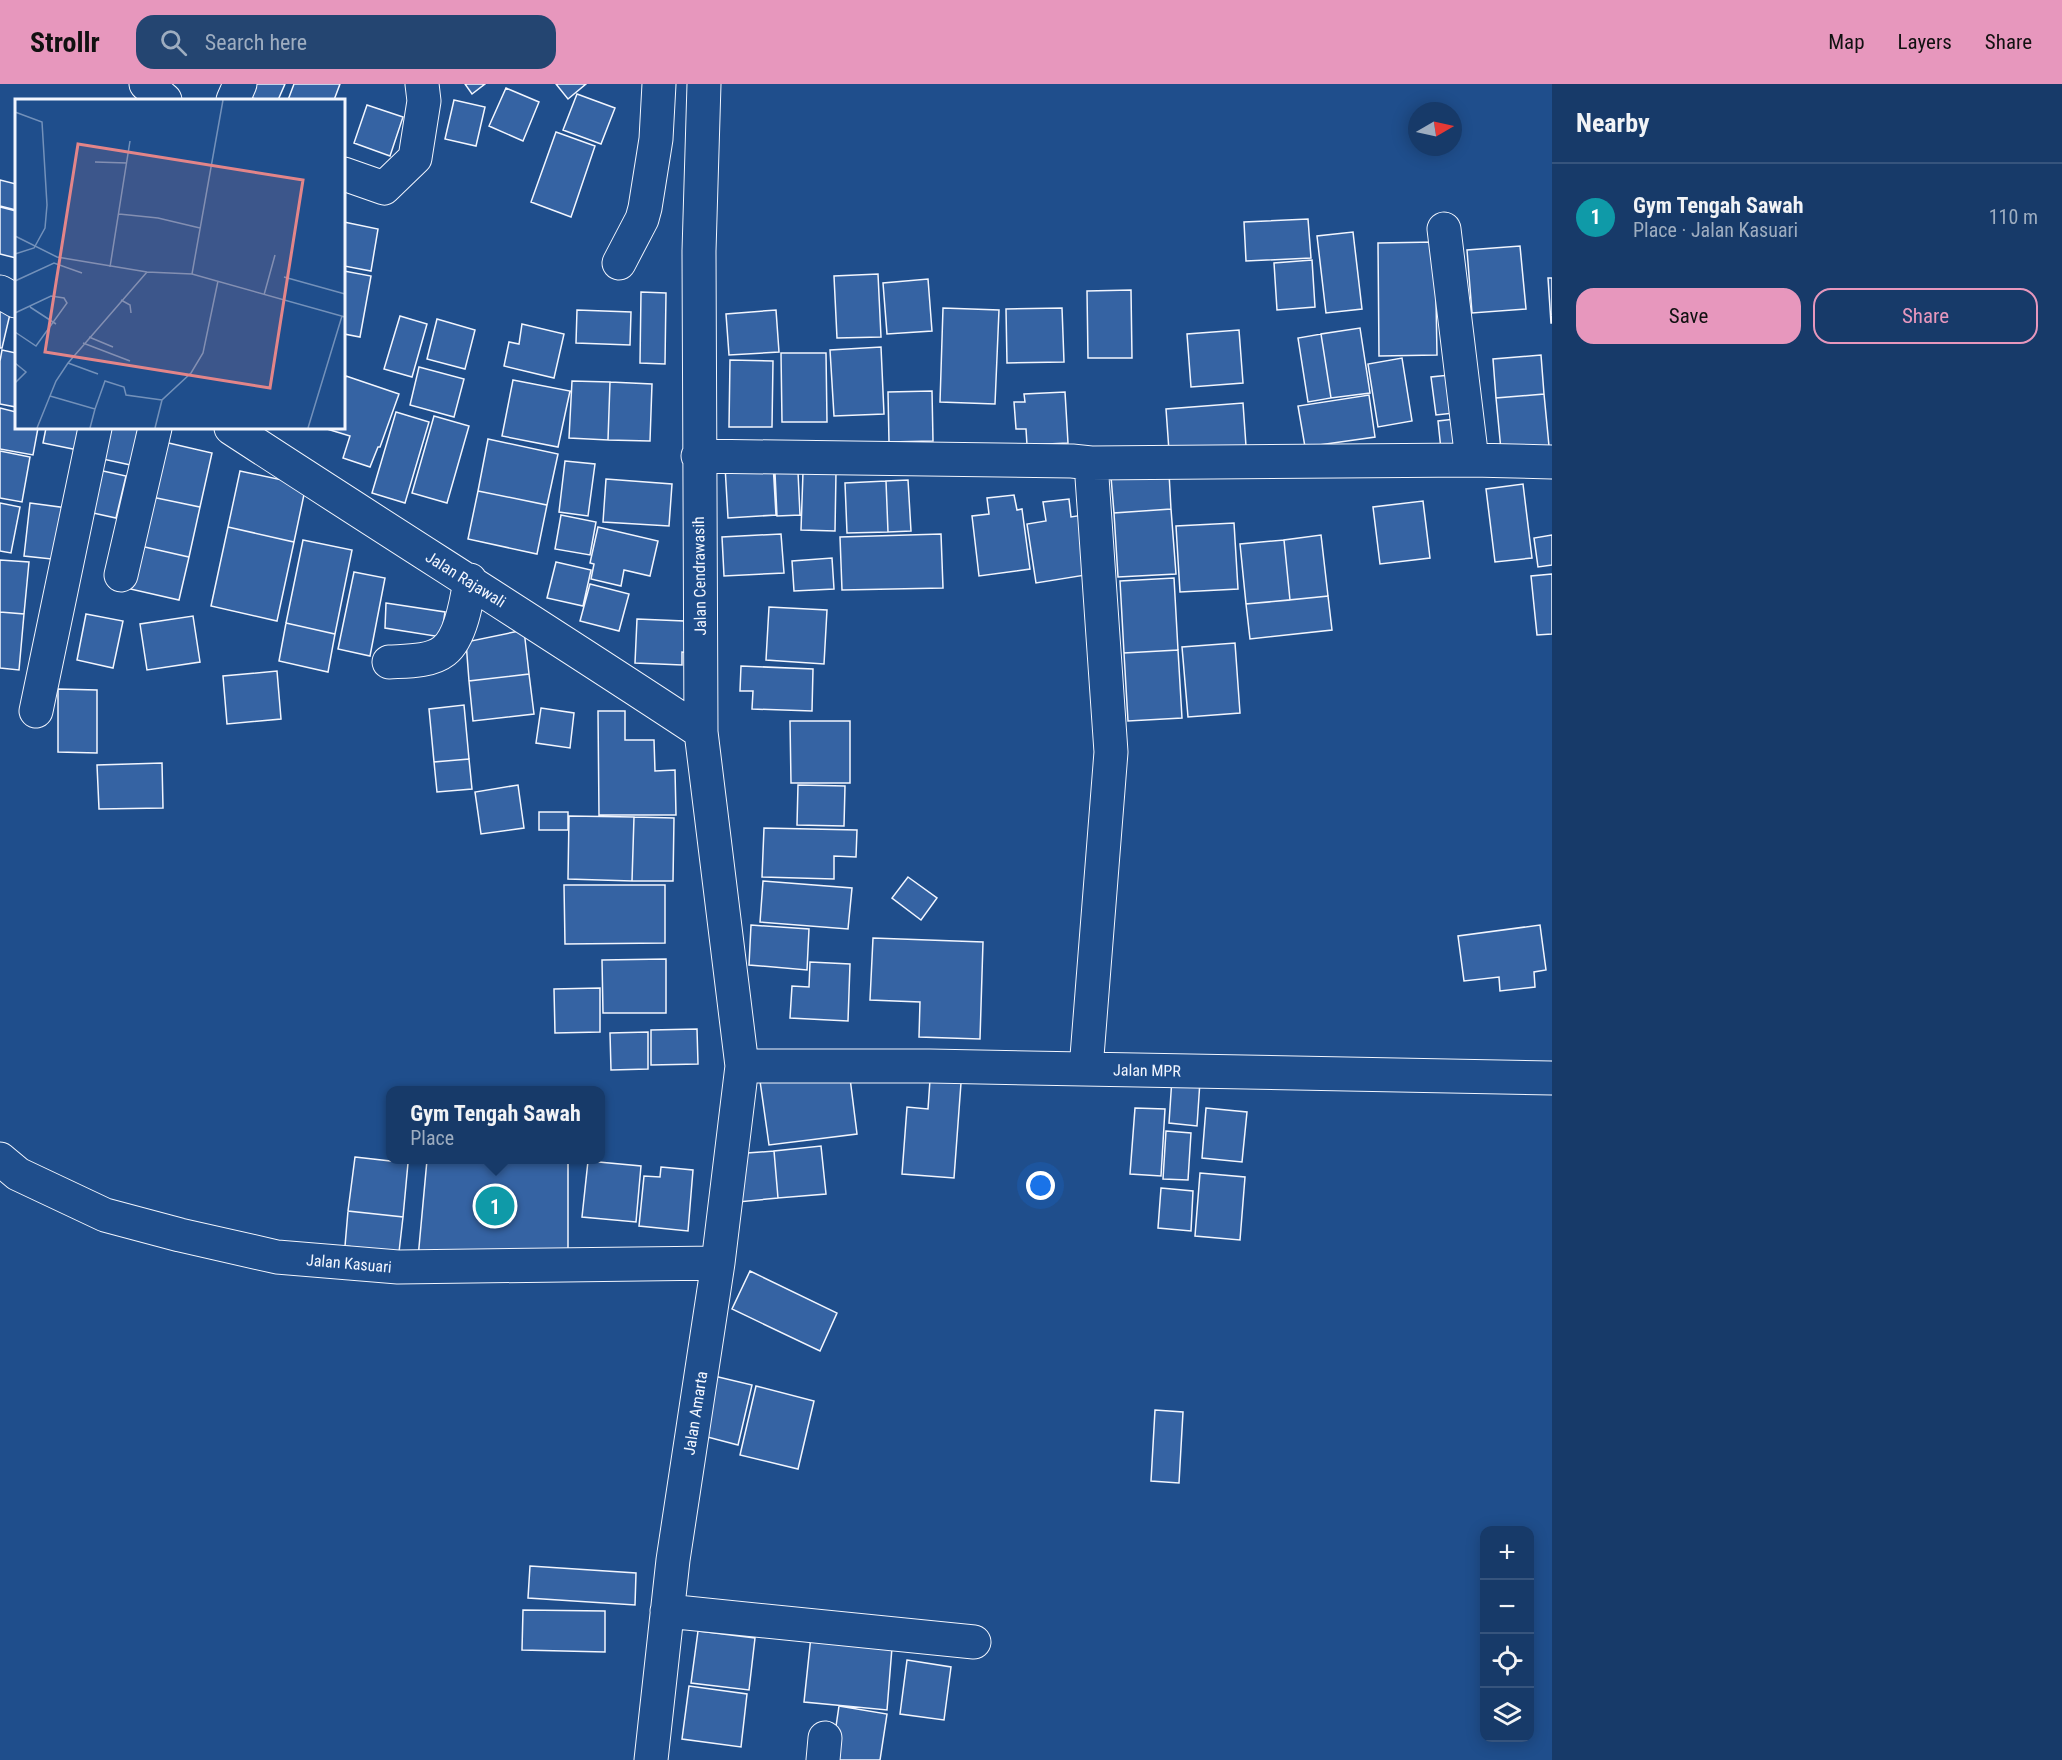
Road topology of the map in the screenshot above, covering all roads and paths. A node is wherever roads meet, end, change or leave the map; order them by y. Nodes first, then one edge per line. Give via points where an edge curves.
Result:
1 (146, 84) edge
2 (240, 84) edge
3 (422, 84) edge
4 (660, 84) edge
5 (704, 84) edge
6 (164, 99) edge
7 (233, 99) edge
8 (345, 174) edge
9 (1444, 230) dead end
10 (619, 264) dead end
11 (0, 292) edge
12 (15, 301) edge
13 (95, 429) edge
14 (155, 429) edge
15 (233, 429) edge
16 (698, 456) junction
17 (1472, 460) junction
18 (1552, 462) edge
19 (1091, 463) junction
20 (122, 575) dead end
21 (470, 580) junction
22 (389, 662) dead end
23 (36, 711) dead end
24 (701, 732) junction
25 (742, 1066) junction
26 (1086, 1069) junction
27 (1552, 1078) edge
28 (0, 1159) edge
29 (718, 1263) junction
30 (667, 1611) junction
31 (974, 1642) dead end
32 (651, 1760) edge

1 - 6 street
2 - 7 street
3 - 8 street via 424,101 415,158 384,188
4 - 10 street via 645,208
5 - 16 street, Jalan Cendrawasih
9 - 17 street
11 - 12 street
13 - 23 street
14 - 20 street
15 - 21 street, Jalan Rajawali
16 - 19 street
16 - 24 street, Jalan Cendrawasih
17 - 18 street
17 - 19 street
19 - 26 street via 1111,752
21 - 22 street via 466,607 444,652
21 - 24 street, Jalan Rajawali
24 - 25 street, Jalan Cendrawasih
25 - 26 street, Jalan MPR
25 - 29 street, Jalan Amarta
26 - 27 street, Jalan MPR
28 - 29 street, Jalan Kasuari via 18,1174 105,1215 277,1257 398,1267
29 - 30 street, Jalan Amarta
30 - 31 street
30 - 32 street, Jalan Amarta

